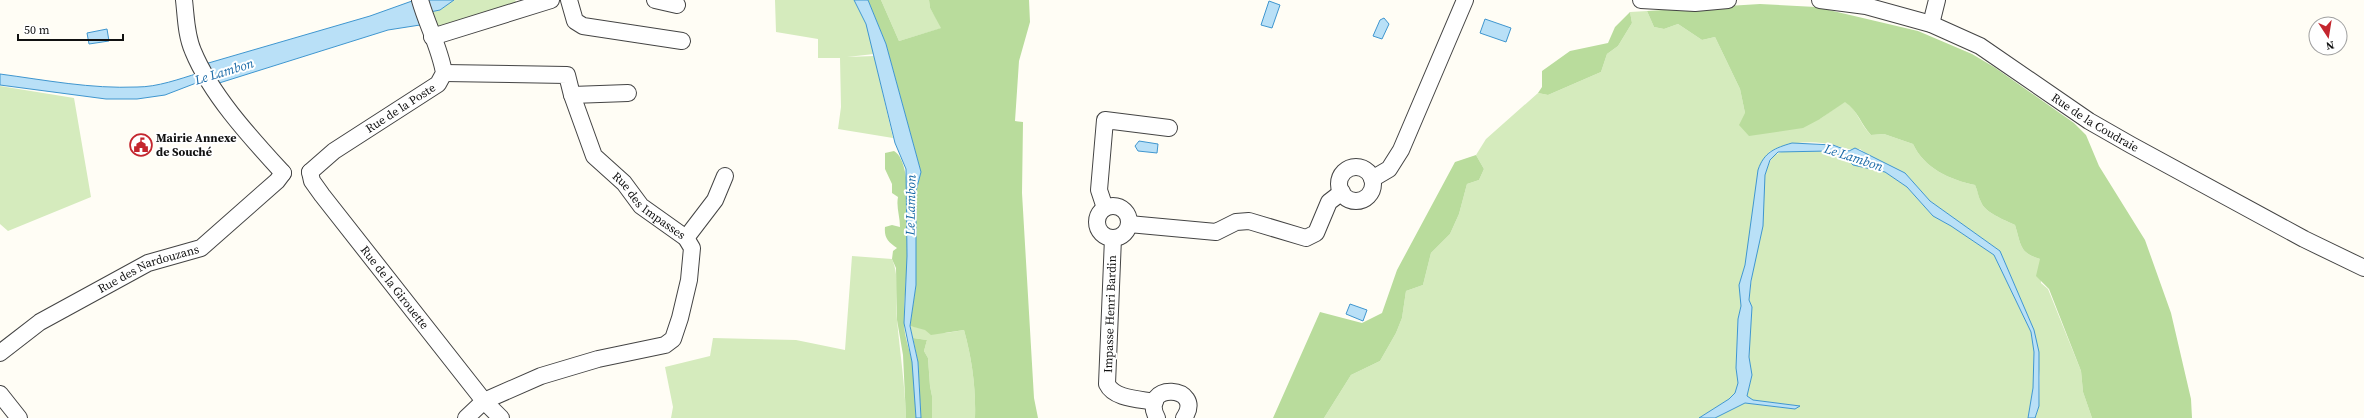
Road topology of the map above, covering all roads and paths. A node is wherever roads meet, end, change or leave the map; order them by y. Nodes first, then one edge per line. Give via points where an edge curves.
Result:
1 (184, 0) edge
2 (420, 0) edge
3 (551, 0) edge
4 (569, 0) edge
5 (655, 0) edge
6 (1465, 0) edge
7 (1641, 0) edge
8 (1728, 0) edge
9 (1820, 0) edge
10 (1937, 0) edge
11 (677, 5) dead end
12 (1931, 24) junction
13 (429, 30) junction
14 (682, 41) dead end
15 (444, 73) junction
16 (628, 93) dead end
17 (572, 95) junction
18 (1169, 128) dead end
19 (310, 172) junction
20 (283, 173) junction
21 (725, 176) dead end
22 (1372, 179) junction
23 (1342, 192) junction
24 (1105, 208) junction
25 (1130, 224) junction
26 (686, 238) junction
27 (1113, 238) junction
28 (2364, 268) edge
29 (0, 353) edge
30 (0, 394) edge
31 (484, 401) junction
32 (1156, 410) edge
33 (19, 418) edge
34 (466, 418) edge
35 (501, 418) edge
36 (1184, 418) edge

1 - 20 street via 187,31 199,63 251,138
2 - 13 street, Rue de la Poste
3 - 13 street
4 - 14 street via 575,21 583,26
5 - 11 street
6 - 22 street via 1401,150 1389,169
7 - 8 street via 1695,3
9 - 12 street, Rue de la Coudraie via 1866,6
10 - 12 street
12 - 28 street, Rue de la Coudraie via 1980,46 2090,121 2131,145 2304,239
13 - 15 street, Rue de la Poste
15 - 17 street, Rue des Impasses via 567,75
15 - 19 street, Rue de la Poste via 438,84 334,150
16 - 17 street
17 - 26 street, Rue des Impasses via 594,156 624,183 641,206
18 - 24 street via 1104,120 1099,190
19 - 20 street
19 - 31 street, Rue de la Girouette via 312,181 322,195
20 - 29 street, Rue des Nardouzans via 201,248 148,263 40,322
21 - 26 street via 715,200
22 - 23 street via 1372,189 1365,198 1355,201
22 - 23 street via 1362,168 1347,170 1341,178
23 - 25 street via 1329,202 1316,233 1306,238 1249,221 1236,222 1216,232
24 - 25 street via 1115,206 1124,210
24 - 27 street via 1098,216 1098,226 1103,234
25 - 27 street via 1126,232
26 - 31 street, Rue des Impasses via 692,248 689,280 673,339 665,345 567,367
27 - 32 street, Impasse Henri Bardin via 1107,384 1116,394
30 - 33 street
31 - 34 street
31 - 35 street, Rue de la Girouette
32 - 36 street, Impasse Henri Bardin via 1158,397 1167,391 1178,392 1188,406

